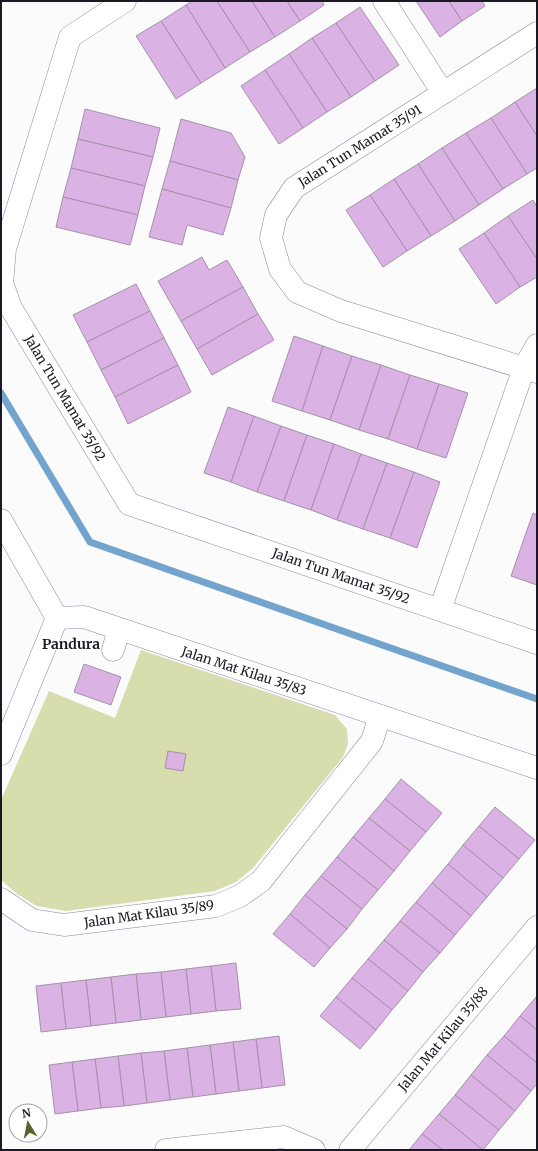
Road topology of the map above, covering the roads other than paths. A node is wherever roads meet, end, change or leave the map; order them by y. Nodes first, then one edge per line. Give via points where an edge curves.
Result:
1 (124, 1) edge
2 (384, 1) edge
3 (537, 33) edge
4 (443, 93) junction
5 (537, 345) edge
6 (530, 370) edge
7 (1, 520) edge
8 (440, 610) junction
9 (57, 618) junction
10 (119, 629) junction
11 (537, 643) edge
12 (113, 650) dead end
13 (380, 716) junction
14 (1, 754) edge
15 (537, 768) edge
16 (1, 900) edge
17 (537, 927) edge
18 (166, 1150) edge
19 (314, 1150) edge
20 (350, 1150) edge

1 - 8 street, Jalan Tun Mamat 35/92 via 70,37 5,249 2,283 11,308 129,504
2 - 4 street
3 - 4 street, Jalan Tun Mamat 35/91
4 - 6 street, Jalan Tun Mamat 35/91 via 294,188 276,215 271,238 280,269 297,292 341,312
5 - 6 street
6 - 8 street
7 - 9 street
8 - 11 street, Jalan Tun Mamat 35/92
9 - 10 street, Jalan Mat Kilau 35/83 via 84,617
9 - 14 street
10 - 12 street
10 - 13 street, Jalan Mat Kilau 35/83
13 - 15 street, Jalan Mat Kilau 35/83
13 - 16 street, Jalan Mat Kilau 35/89 via 372,741 261,881 240,896 216,906 64,925 32,920
17 - 20 street, Jalan Mat Kilau 35/88
18 - 19 street via 284,1136

